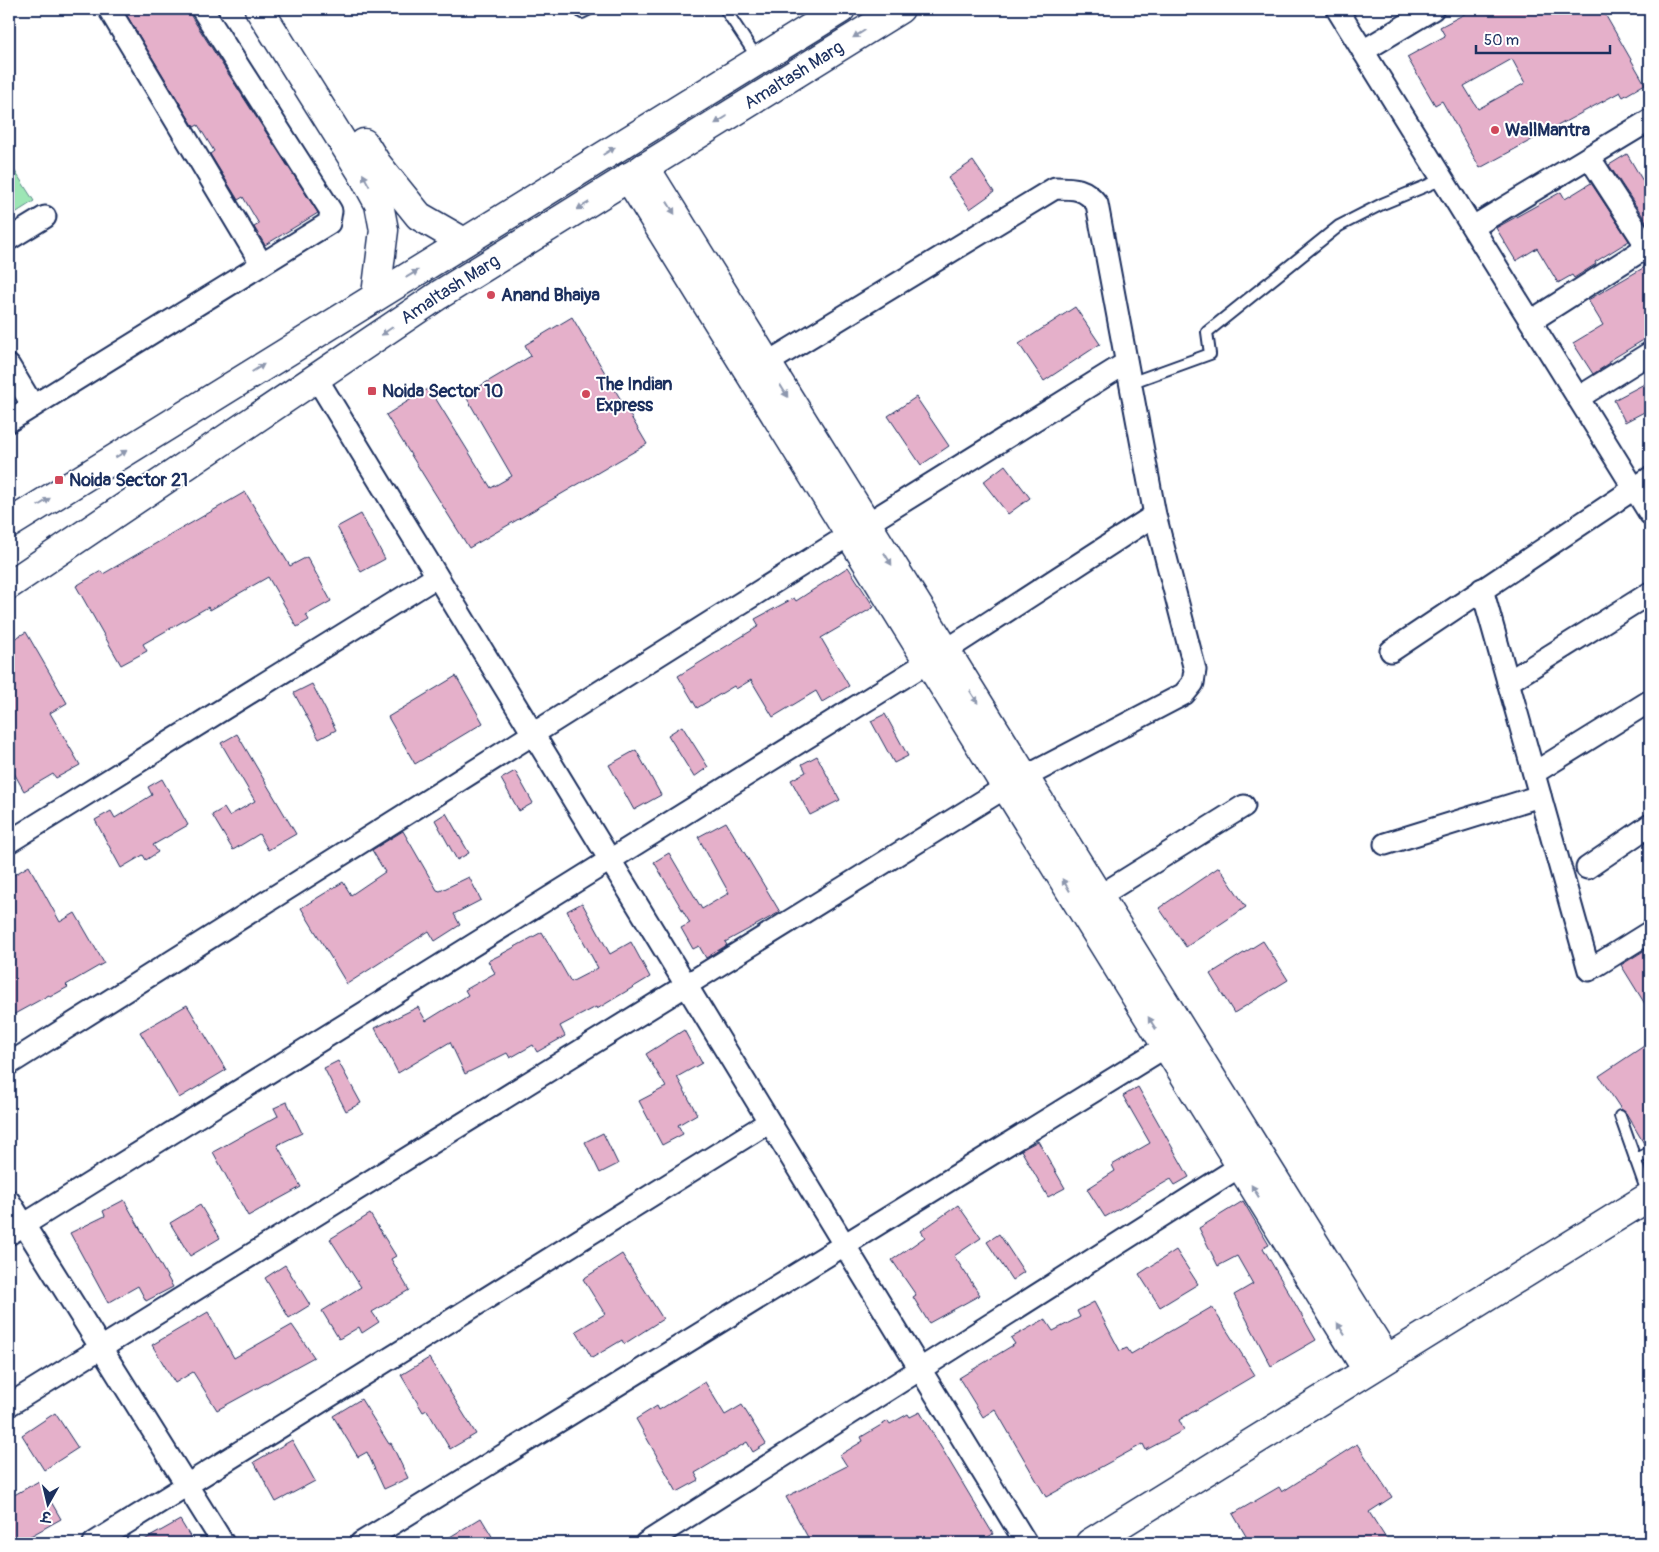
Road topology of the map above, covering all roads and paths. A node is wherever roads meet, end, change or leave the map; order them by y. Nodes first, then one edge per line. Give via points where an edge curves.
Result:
1 (110, 9) edge
2 (202, 9) edge
3 (259, 9) edge
4 (279, 9) edge
5 (725, 9) edge
6 (840, 9) edge
7 (900, 9) edge
8 (1337, 9) edge
9 (1433, 9) edge
10 (1364, 51) junction
11 (759, 60) junction
12 (308, 70) junction
13 (1650, 120) edge
14 (1590, 157) junction
15 (636, 172) junction
16 (1443, 179) junction
17 (412, 209) junction
18 (45, 217) dead end
19 (384, 223) junction
20 (1473, 228) junction
21 (9, 239) edge
22 (464, 242) junction
23 (1649, 248) edge
24 (261, 263) junction
25 (376, 295) junction
26 (1531, 321) junction
27 (1650, 353) edge
28 (9, 366) edge
29 (758, 369) junction
30 (1128, 373) junction
31 (317, 379) junction
32 (1578, 398) junction
33 (33, 406) junction
34 (9, 421) edge
35 (1642, 483) edge
36 (1155, 514) junction
37 (1650, 514) edge
38 (9, 524) edge
39 (858, 529) junction
40 (436, 576) junction
41 (9, 585) edge
42 (1482, 589) junction
43 (1650, 593) edge
44 (1391, 651) dead end
45 (936, 656) junction
46 (1508, 682) junction
47 (1650, 700) edge
48 (532, 734) junction
49 (1534, 773) junction
50 (1015, 782) junction
51 (1540, 796) junction
52 (1244, 806) dead end
53 (1650, 825) edge
54 (9, 842) edge
55 (1385, 844) dead end
56 (609, 860) junction
57 (1587, 868) dead end
58 (1089, 902) junction
59 (1650, 932) edge
60 (686, 986) junction
61 (1176, 1041) junction
62 (9, 1064) edge
63 (1620, 1116) dead end
64 (769, 1122) junction
65 (1650, 1152) edge
66 (1250, 1160) junction
67 (1635, 1160) junction
68 (1649, 1196) edge
69 (9, 1201) edge
70 (16, 1230) edge
71 (844, 1245) junction
72 (101, 1348) junction
73 (1376, 1364) junction
74 (920, 1370) junction
75 (9, 1405) edge
76 (187, 1485) junction
77 (94, 1543) edge
78 (223, 1543) edge
79 (362, 1543) edge
80 (646, 1543) edge
81 (1026, 1543) edge
82 (1090, 1543) edge

1 - 24 street
2 - 24 street via 331,212 329,222
3 - 12 street
4 - 12 street
5 - 11 lane
6 - 11 street, Amaltash Marg
7 -> 15 street, Amaltash Marg
8 - 10 street
9 - 10 street
10 - 16 street
22 -> 11 street, Amaltash Marg
12 - 17 street
19 -> 12 street via 379,204
13 - 14 street
14 - 20 street
14 - 23 street
15 - 29 street
15 -> 31 street, Amaltash Marg via 439,295
16 - 20 street
16 - 30 lane via 1339,226 1207,332 1210,354
17 - 19 street via 391,208
17 - 22 street
18 - 21 street
19 - 25 street
20 - 26 street
25 -> 22 street, Amaltash Marg
23 - 26 street
24 - 33 street
38 -> 25 street, Amaltash Marg via 74,472
26 - 32 street
27 - 32 street
28 - 33 street
29 - 30 street via 1055,188 1071,188 1088,192 1098,204
29 - 39 street
30 - 36 street
30 - 39 street
31 - 40 street
31 - 41 street, Amaltash Marg
32 - 35 street
33 - 34 street
35 - 37 street
35 - 42 street
36 - 45 street
36 - 50 street via 1195,670 1193,683 1184,694
39 - 45 street
39 - 48 street
40 - 48 street
40 - 54 street
42 - 44 street
42 - 46 street
43 - 46 street
45 - 50 street
45 - 56 street
46 - 49 street
47 - 49 street
48 - 56 street
48 - 62 street
49 - 51 street
50 - 58 street
50 - 60 street
51 - 55 street
51 - 59 street via 1589,970
52 - 58 street
53 - 57 street
56 - 60 street
56 - 70 street
58 - 61 street
60 - 64 street
60 - 72 street
61 - 66 street
61 - 71 street
63 - 67 lane
64 - 71 street
64 - 76 street
65 - 67 lane
66 - 73 street
66 - 74 street
67 - 68 lane
68 - 73 street
69 - 70 street
70 - 72 street
71 - 74 street
71 - 79 street
72 - 75 street
72 - 76 street
73 - 82 street
74 - 80 street
74 - 81 street
76 - 77 street
76 - 78 street

